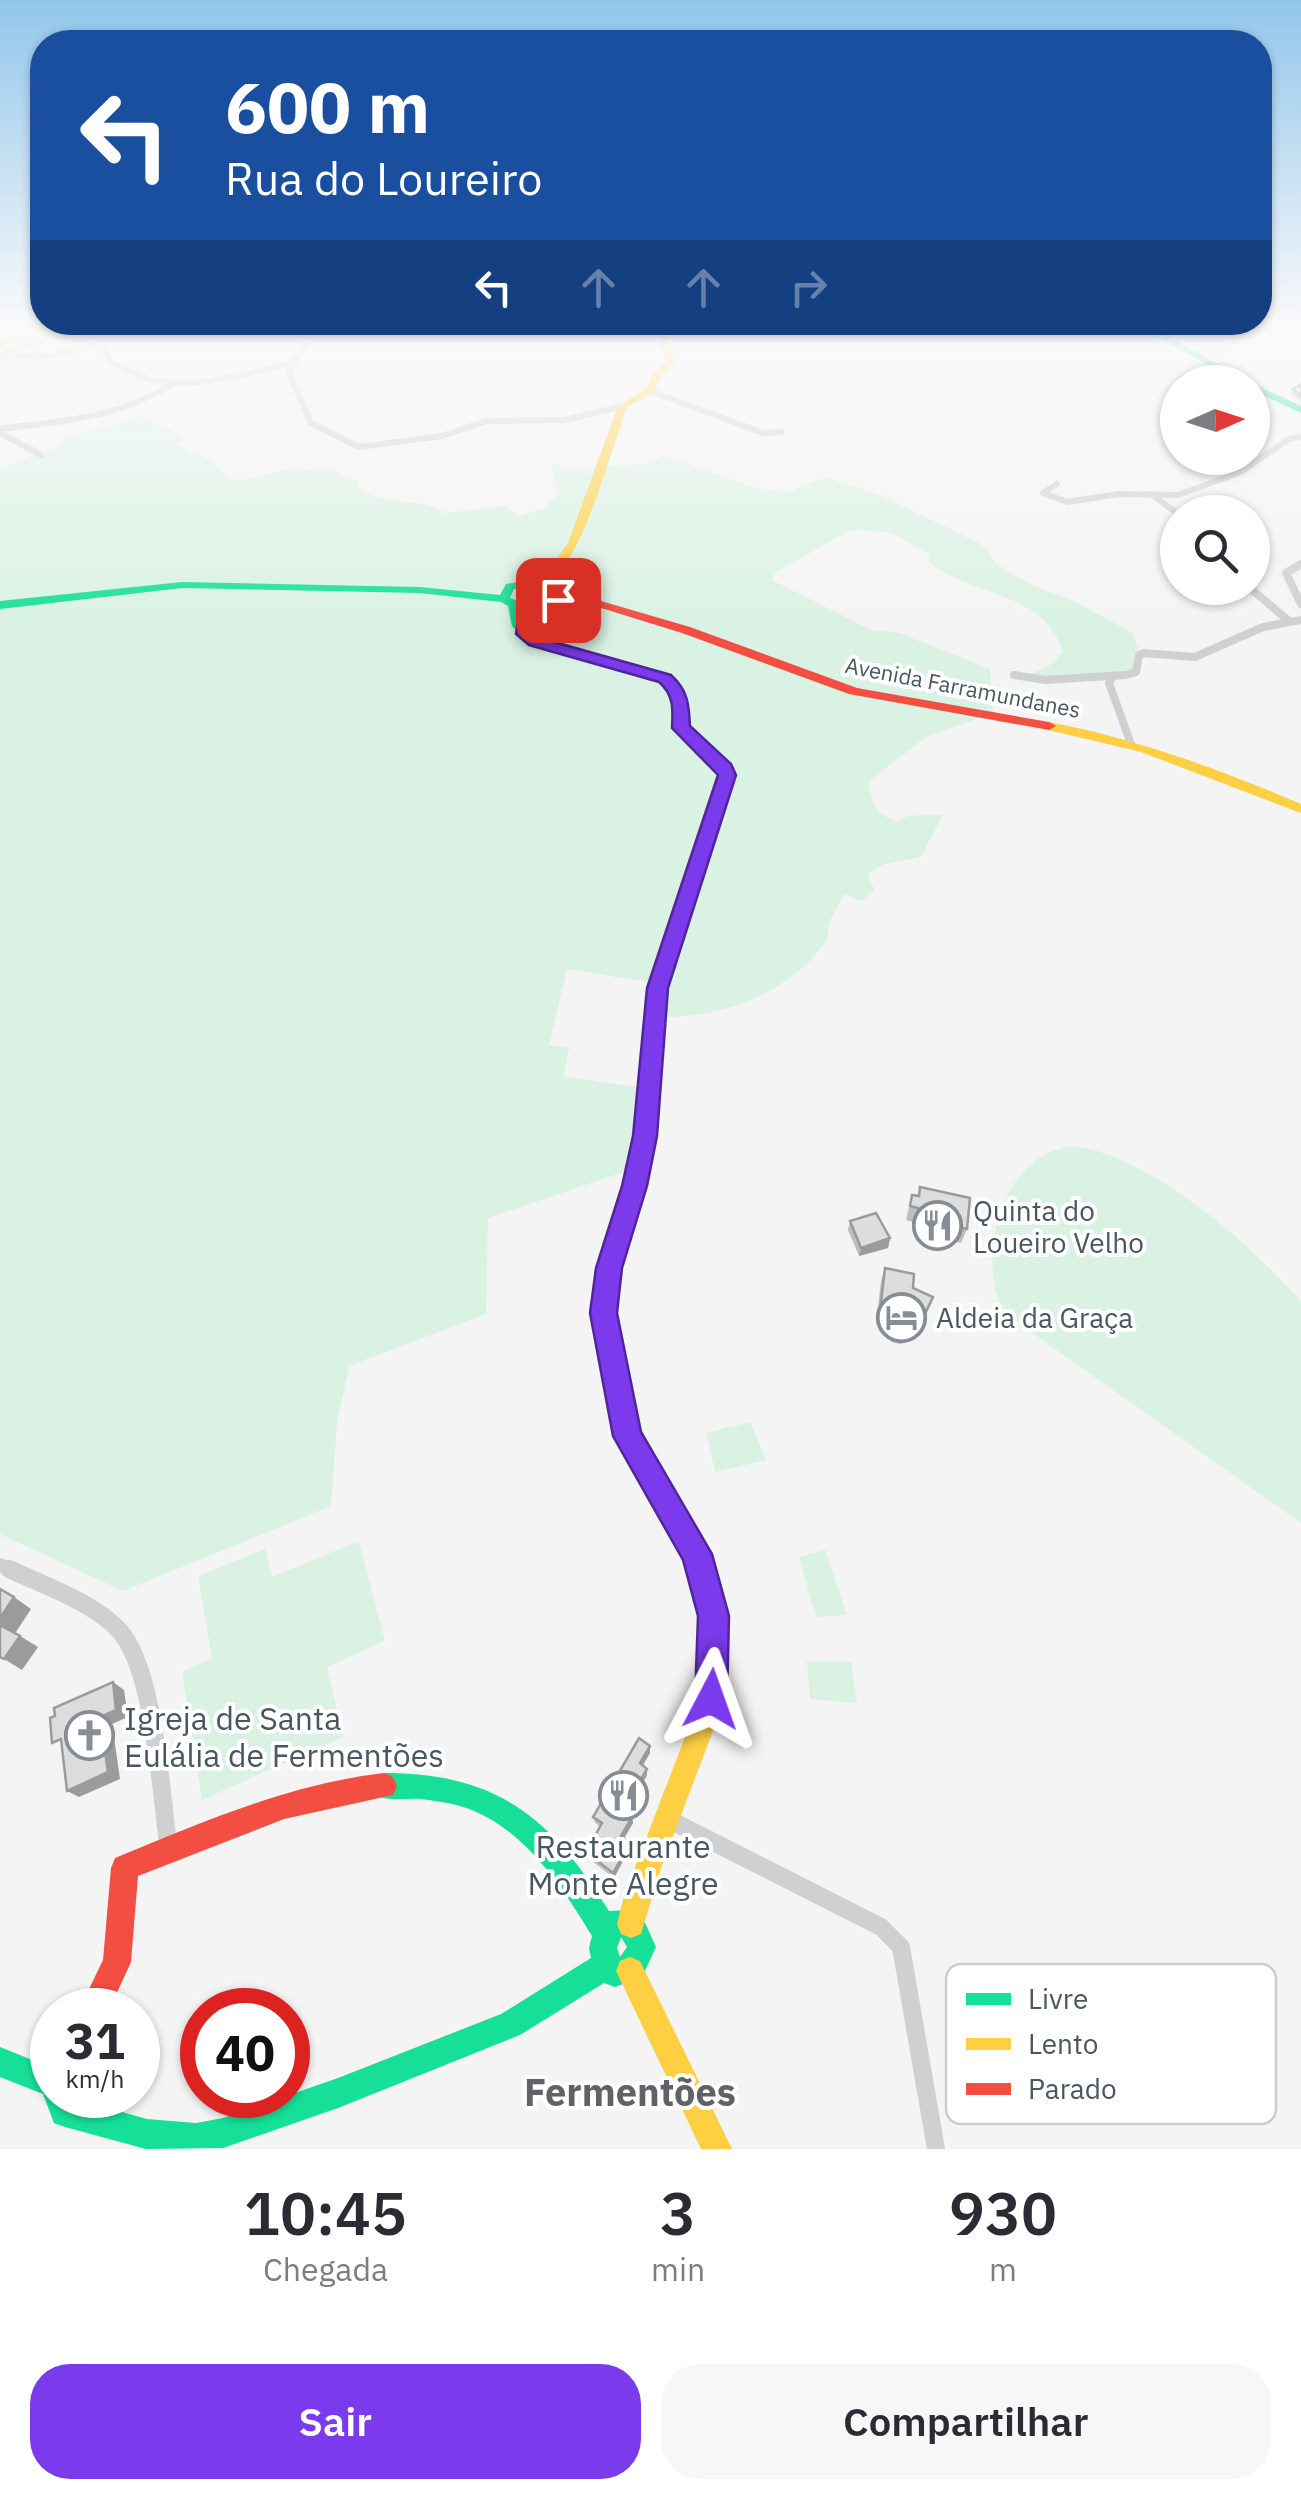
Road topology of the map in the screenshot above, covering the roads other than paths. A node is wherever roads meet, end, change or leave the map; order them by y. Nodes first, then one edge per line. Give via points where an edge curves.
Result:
1 (50, 424) edge
2 (314, 424) edge
3 (476, 424) edge
4 (616, 424) edge
5 (740, 424) edge
6 (0, 431) edge
7 (780, 432) dead end
8 (1301, 437) edge
9 (41, 455) dead end
10 (1057, 484) dead end
11 (1154, 496) junction
12 (1160, 500) edge
13 (1301, 564) edge
14 (558, 565) junction
15 (532, 580) junction
16 (509, 597) junction
17 (550, 598) junction
18 (0, 604) edge
19 (1301, 604) edge
20 (1270, 605) edge
21 (1301, 620) edge
22 (1289, 621) junction
23 (522, 631) junction
24 (1014, 675) dead end
25 (1113, 676) junction
26 (1131, 744) junction
27 (1301, 810) edge
28 (0, 1565) edge
29 (664, 1817) junction
30 (169, 1852) junction
31 (631, 1924) junction
32 (606, 1931) junction
33 (606, 1965) junction
34 (630, 1971) junction
35 (105, 1988) edge
36 (0, 2062) edge
37 (30, 2074) edge
38 (87, 2118) edge
39 (717, 2149) edge
40 (936, 2149) edge

1 - 6 street
2 - 3 street via 359,447 433,438
4 - 14 main road via 579,530
5 - 7 street
6 - 9 street
8 - 11 street via 1241,472
10 - 11 street via 1043,493 1058,502
11 - 12 street
13 - 19 street via 1286,573
14 - 15 main road
14 - 17 main road
15 - 16 main road
15 - 17 main road
16 - 17 main road
16 - 18 main road via 182,585
16 - 23 main road
17 - 23 main road via 524,618
17 - 26 main road, Avenida Farramundanes via 616,609 854,691
20 - 22 street
21 - 22 street
22 - 25 street via 1195,657 1143,652 1136,672
23 - 29 main road via 535,642 665,678 681,704 681,728 727,775 657,988 645,1136 609,1268 604,1313 628,1436 696,1554 714,1616 711,1699 693,1760
24 - 25 street via 1051,683
25 - 26 street via 1112,694
26 - 27 main road, Avenida Farramundanes
28 - 30 street via 105,1618 126,1638 143,1682
29 - 31 main road
29 - 40 street via 880,1927 901,1947
30 - 32 main road via 322,1792 382,1782 438,1784 479,1796 520,1820 564,1864
30 - 35 main road via 124,1868 117,1962
31 - 32 main road via 615,1923
31 - 34 main road via 642,1946
32 - 33 main road via 600,1950
33 - 34 main road via 616,1973
33 - 38 main road via 510,2024 223,2133 147,2134
34 - 39 main road
36 - 37 main road

